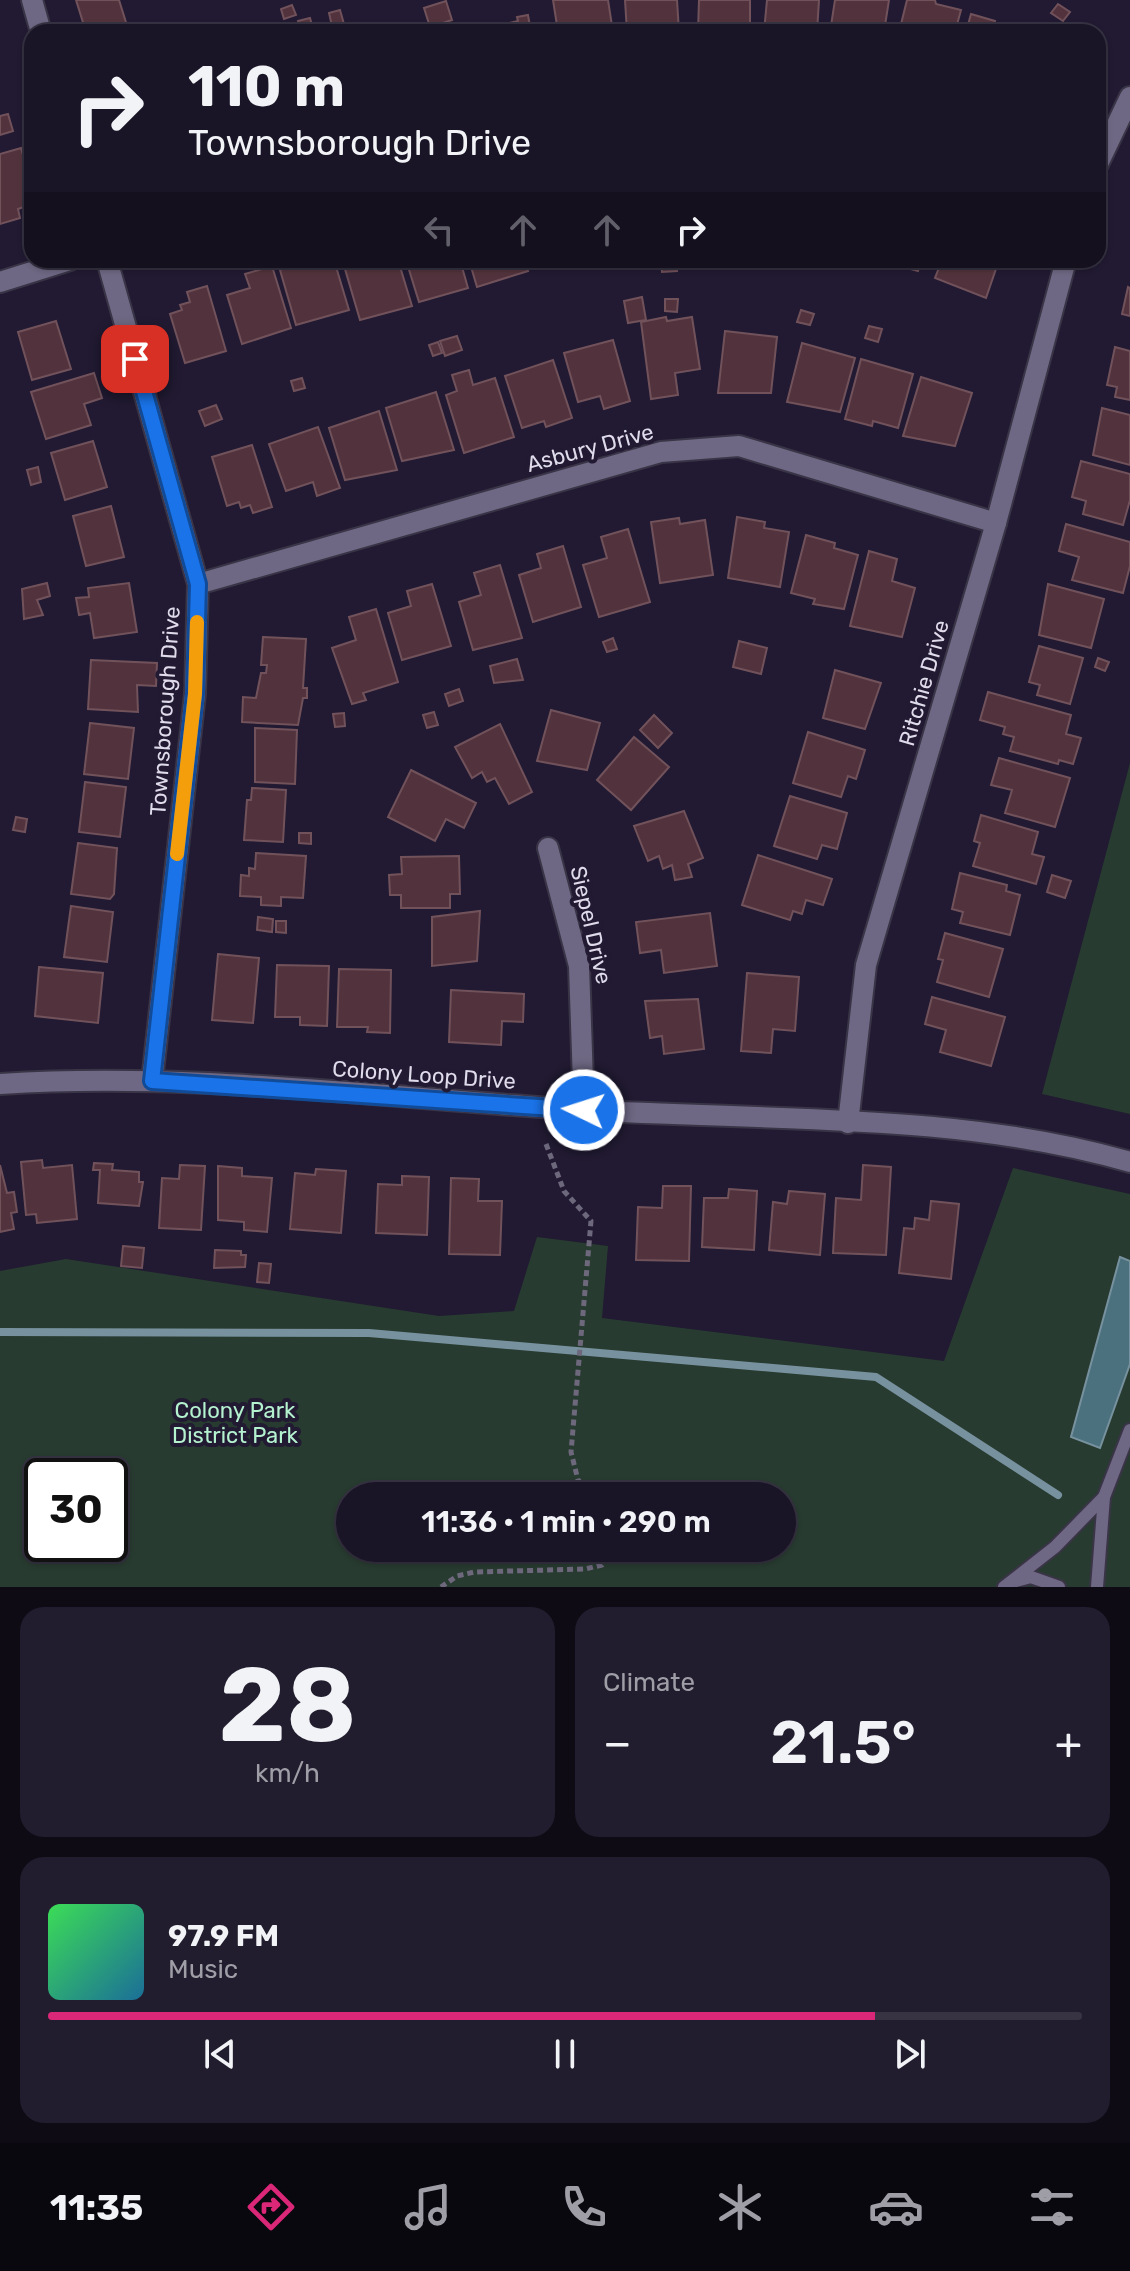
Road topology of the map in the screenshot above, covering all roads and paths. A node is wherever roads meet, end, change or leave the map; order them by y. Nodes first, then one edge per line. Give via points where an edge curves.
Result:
1 (32, 0) edge
2 (39, 24) edge
3 (1130, 97) edge
4 (1106, 147) edge
5 (45, 268) edge
6 (109, 268) edge
7 (1064, 268) edge
8 (0, 282) edge
9 (996, 523) junction
10 (198, 584) junction
11 (548, 848) dead end
12 (152, 1081) junction
13 (0, 1084) edge
14 (584, 1110) junction
15 (848, 1123) junction
16 (546, 1144) dead end
17 (1130, 1162) edge
18 (1130, 1430) edge
19 (580, 1482) edge
20 (1104, 1497) junction
21 (605, 1562) edge
22 (1007, 1585) edge
23 (441, 1587) edge
24 (1059, 1587) edge
25 (1097, 1587) edge

1 - 2 street
3 - 4 street
5 - 8 street
6 - 10 street, Townsborough Drive
7 - 9 street, Ritchie Drive
9 - 10 street, Asbury Drive via 739,446 723,447 661,452
9 - 15 street, Ritchie Drive via 866,965
10 - 12 street, Townsborough Drive via 195,694
11 - 14 street, Siepel Drive via 579,966
12 - 13 street, Colony Loop Drive
12 - 14 street, Colony Loop Drive
14 - 15 street, Colony Loop Drive
15 - 17 street, Colony Loop Drive via 960,1129 1068,1144
16 - 19 path via 564,1191 591,1221 573,1425 574,1466
18 - 20 lane
20 - 22 lane via 1055,1547
20 - 25 lane
21 - 23 path via 585,1569 474,1572
22 - 24 lane via 1031,1577

